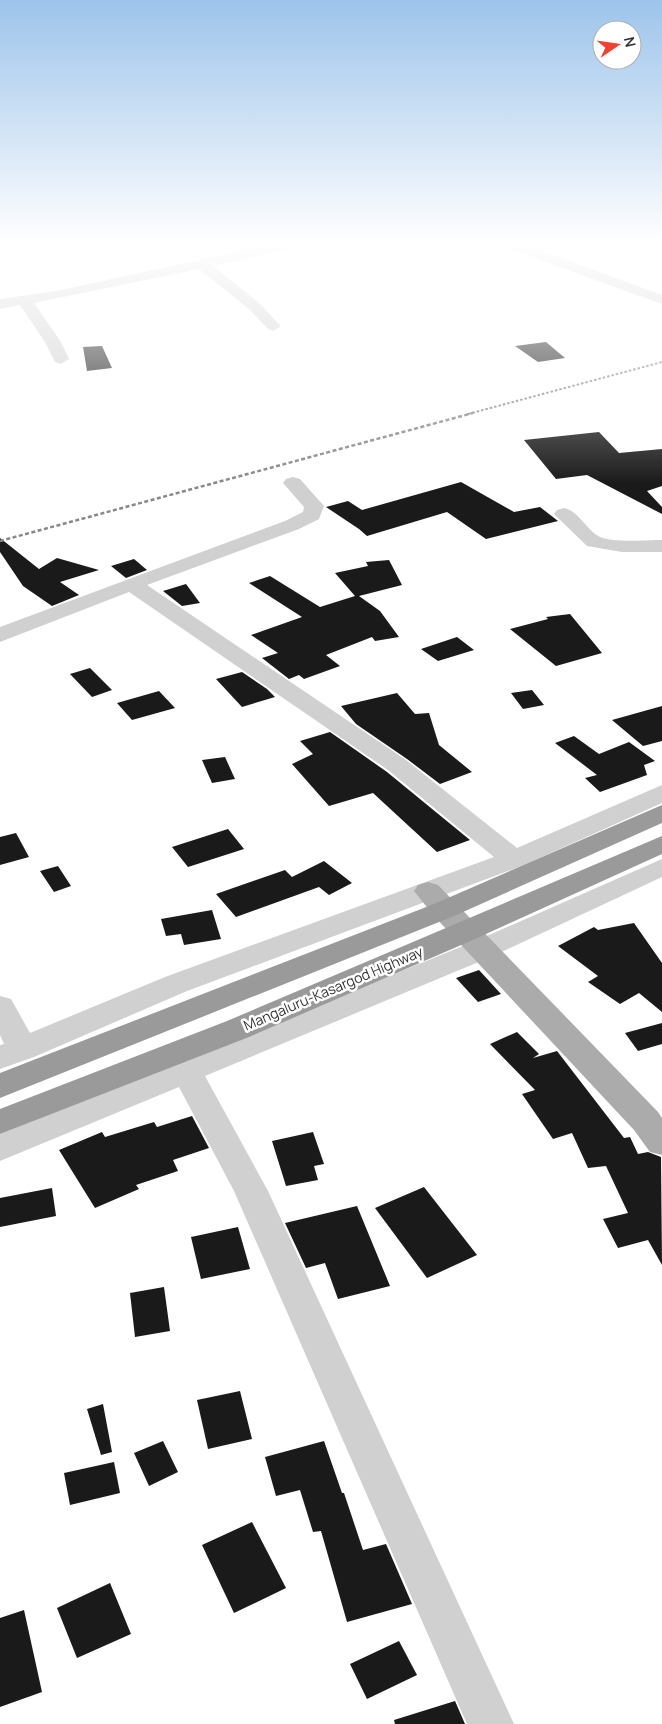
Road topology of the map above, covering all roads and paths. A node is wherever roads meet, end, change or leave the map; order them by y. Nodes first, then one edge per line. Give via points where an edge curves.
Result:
1 (40, 323) edge
2 (271, 323) edge
3 (273, 326) dead end
4 (61, 359) dead end
5 (293, 483) dead end
6 (564, 514) dead end
7 (662, 546) edge
8 (131, 584) junction
9 (0, 635) edge
10 (662, 793) edge
11 (662, 813) edge
12 (662, 844) edge
13 (514, 859) junction
14 (662, 868) edge
15 (455, 920) junction
16 (0, 1006) edge
17 (11, 1053) edge
18 (187, 1072) junction
19 (0, 1086) edge
20 (0, 1122) edge
21 (662, 1143) edge
22 (0, 1148) edge
23 (491, 1724) edge

1 - 4 street
2 - 3 street
5 - 8 street via 314,506 312,515
6 - 7 street via 594,542
8 - 9 street
8 - 13 street via 397,765
10 - 13 street
11 - 15 highway, Mangaluru-Kasargod Highway
12 - 15 highway, Mangaluru-Kasargod Highway
13 - 15 street
14 - 15 street
15 - 17 street via 176,984
15 - 18 street
15 - 19 highway, Mangaluru-Kasargod Highway
15 - 20 highway, Mangaluru-Kasargod Highway via 238,1029
15 - 21 main road via 646,1121
16 - 17 street
18 - 22 street
18 - 23 street via 251,1191

